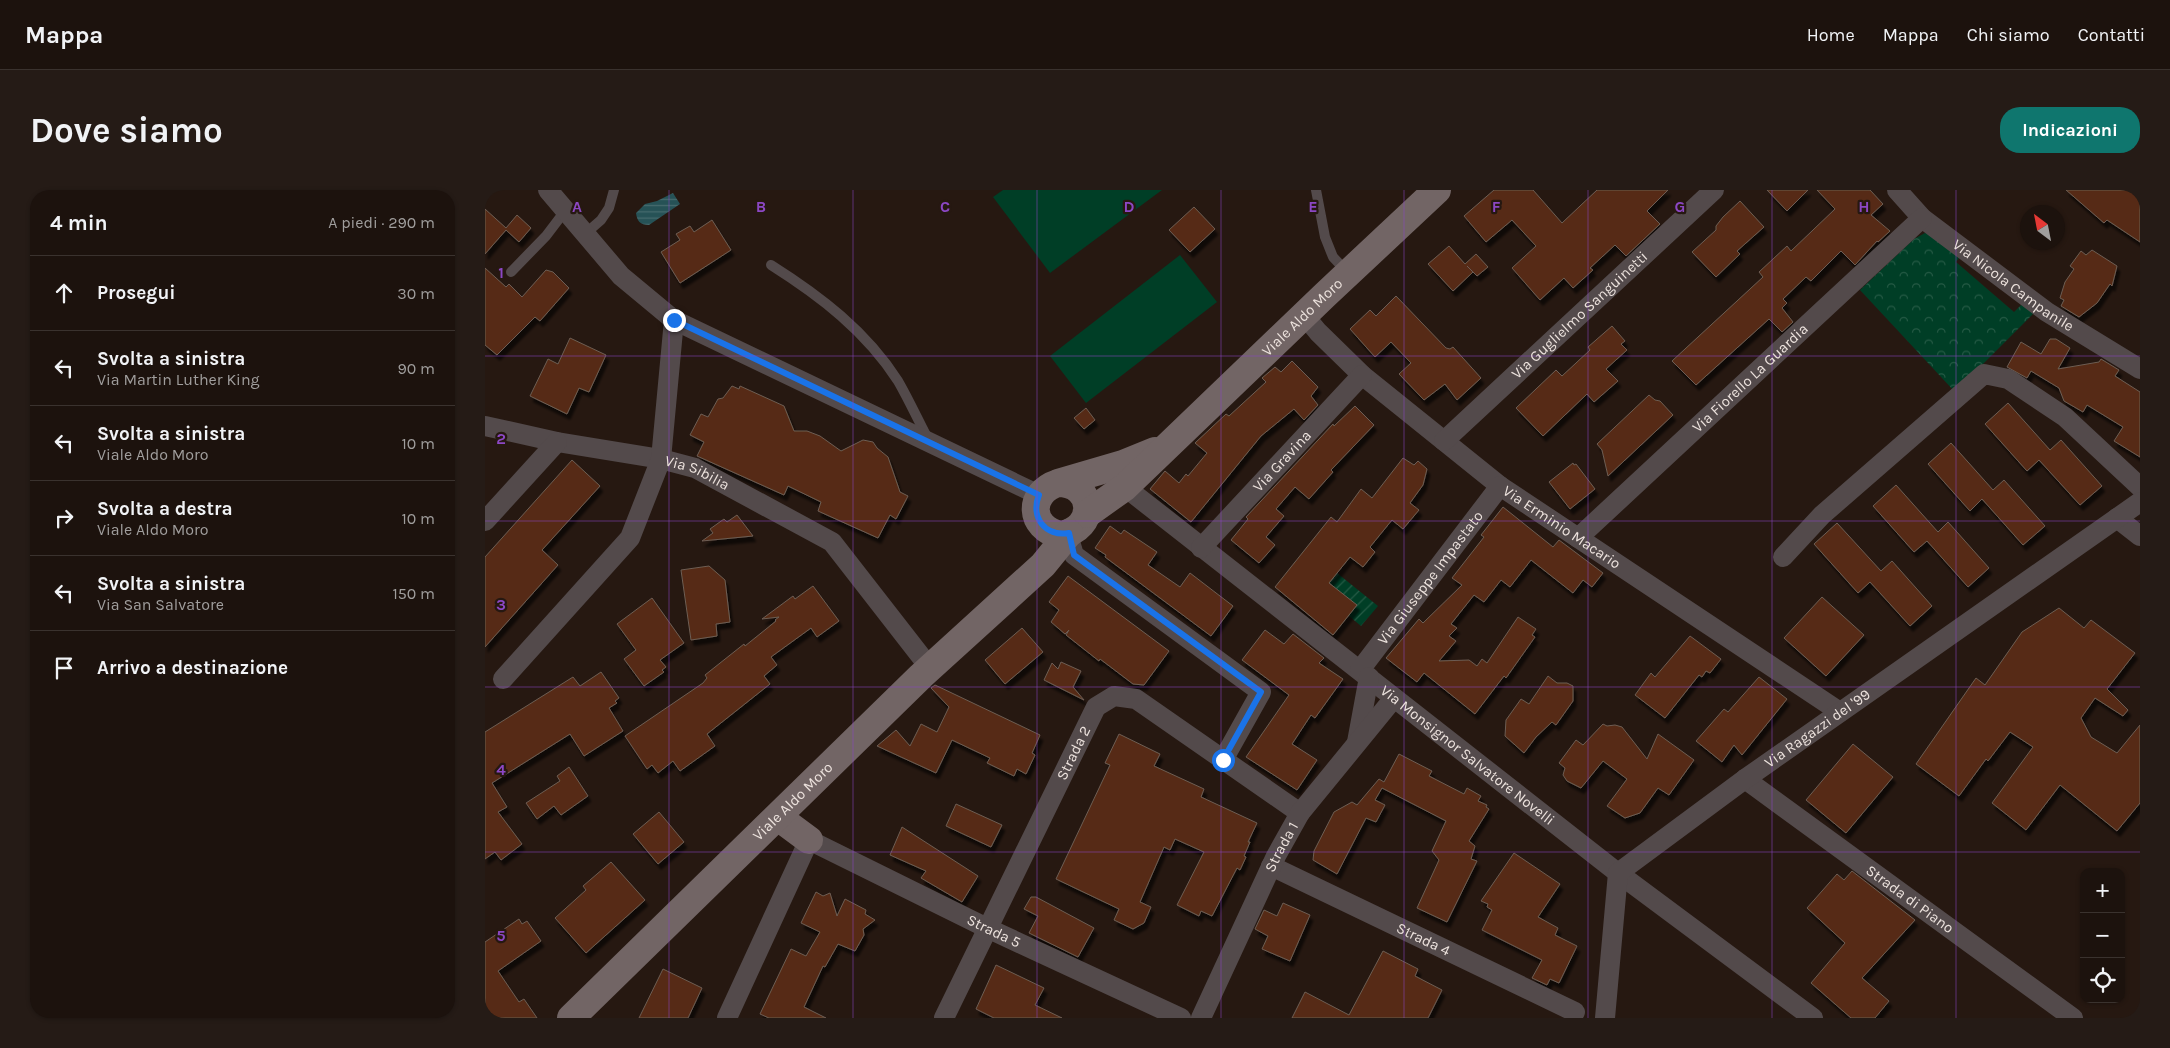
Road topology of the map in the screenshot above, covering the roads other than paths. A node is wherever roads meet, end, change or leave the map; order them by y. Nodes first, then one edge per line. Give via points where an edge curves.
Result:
1 (536, 190) edge
2 (548, 190) edge
3 (614, 190) edge
4 (1316, 190) edge
5 (1437, 190) edge
6 (1714, 190) edge
7 (1897, 190) edge
8 (565, 211) junction
9 (1922, 218) junction
10 (585, 234) junction
11 (771, 265) dead end
12 (511, 272) dead end
13 (1348, 273) junction
14 (1304, 315) junction
15 (674, 320) junction
16 (2140, 369) edge
17 (1362, 375) junction
18 (485, 426) edge
19 (1444, 441) junction
20 (557, 442) junction
21 (929, 443) junction
22 (1169, 446) junction
23 (661, 459) junction
24 (1500, 486) junction
25 (1125, 487) junction
26 (2140, 487) edge
27 (1045, 500) junction
28 (2140, 502) edge
29 (2117, 518) junction
30 (485, 521) edge
31 (1074, 528) junction
32 (2140, 536) edge
33 (1578, 538) junction
34 (1201, 548) junction
35 (1783, 557) dead end
36 (1017, 589) junction
37 (930, 668) junction
38 (1364, 673) junction
39 (503, 679) dead end
40 (1394, 698) junction
41 (1840, 712) junction
42 (1357, 743) junction
43 (1223, 760) junction
44 (1745, 779) junction
45 (1300, 813) junction
46 (778, 816) junction
47 (809, 840) junction
48 (1271, 866) junction
49 (1618, 873) junction
50 (987, 928) junction
51 (1575, 1012) dead end
52 (571, 1018) edge
53 (727, 1018) edge
54 (944, 1018) edge
55 (1181, 1018) edge
56 (1201, 1018) edge
57 (1605, 1018) edge
58 (1813, 1018) edge
59 (2073, 1018) edge

1 - 8 street
2 - 8 street
3 - 10 lane via 609,208
4 - 13 lane via 1325,237 1333,257
5 - 13 main road, Viale Aldo Moro
6 - 19 street, Via Guglielmo Sanguinetti
7 - 9 street, Via Nicola Campanile
8 - 10 street
8 - 12 lane
9 - 16 street, Via Nicola Campanile via 2047,312
9 - 33 street, Via Fiorello La Guardia
10 - 15 street via 621,276
11 - 21 lane via 813,291 876,351 898,381
13 - 14 main road, Viale Aldo Moro
14 - 17 street, Via Erminio Macario
14 - 22 main road, Viale Aldo Moro
15 - 21 street
15 - 23 street
17 - 19 street, Via Erminio Macario
17 - 34 street, Via Gravina
18 - 20 street
19 - 24 street, Via Erminio Macario
20 - 23 street
20 - 30 street
21 - 27 street
22 - 25 main road, Viale Aldo Moro
22 - 27 main road, Viale Aldo Moro
23 - 37 street, Via Sibilia via 695,468 832,542
23 - 39 street, Via Sibilia via 630,538
24 - 33 street, Via Erminio Macario
24 - 38 street, Via Giuseppe Impastato
25 - 31 main road, Viale Aldo Moro
25 - 34 street, Via Monsignor Salvatore Novelli
26 - 35 street via 2065,417 2007,379 1984,374 1822,515
27 - 31 main road via 1052,533 1060,535
27 - 31 main road via 1066,483 1081,491 1085,498
27 - 36 main road, Viale Aldo Moro via 1032,557
28 - 29 street, Via Ragazzi del '99
29 - 32 street
29 - 41 street, Via Ragazzi del '99
31 - 36 main road, Viale Aldo Moro via 1043,565
31 - 43 street via 1074,555 1261,692
33 - 41 street, Via Erminio Macario
34 - 38 street, Via Monsignor Salvatore Novelli
36 - 37 main road, Viale Aldo Moro
37 - 46 main road, Viale Aldo Moro
38 - 40 street, Via Monsignor Salvatore Novelli
38 - 42 street
40 - 42 street, Strada 1
40 - 49 street, Via Monsignor Salvatore Novelli
41 - 44 street, Via Ragazzi del '99
42 - 45 street, Strada 1
43 - 45 street, Strada 2
43 - 50 street, Strada 2 via 1136,699 1114,696 1096,707
44 - 49 street, Via Ragazzi del '99
44 - 59 street, Strada di Piano
45 - 48 street, Strada 1
46 - 47 main road
46 - 52 main road, Viale Aldo Moro
47 - 50 street, Strada 5
47 - 53 street
48 - 51 street, Strada 4
48 - 56 street, Strada 1
49 - 57 street
49 - 58 street, Via Monsignor Salvatore Novelli
50 - 54 street, Strada 2
50 - 55 street, Strada 5

